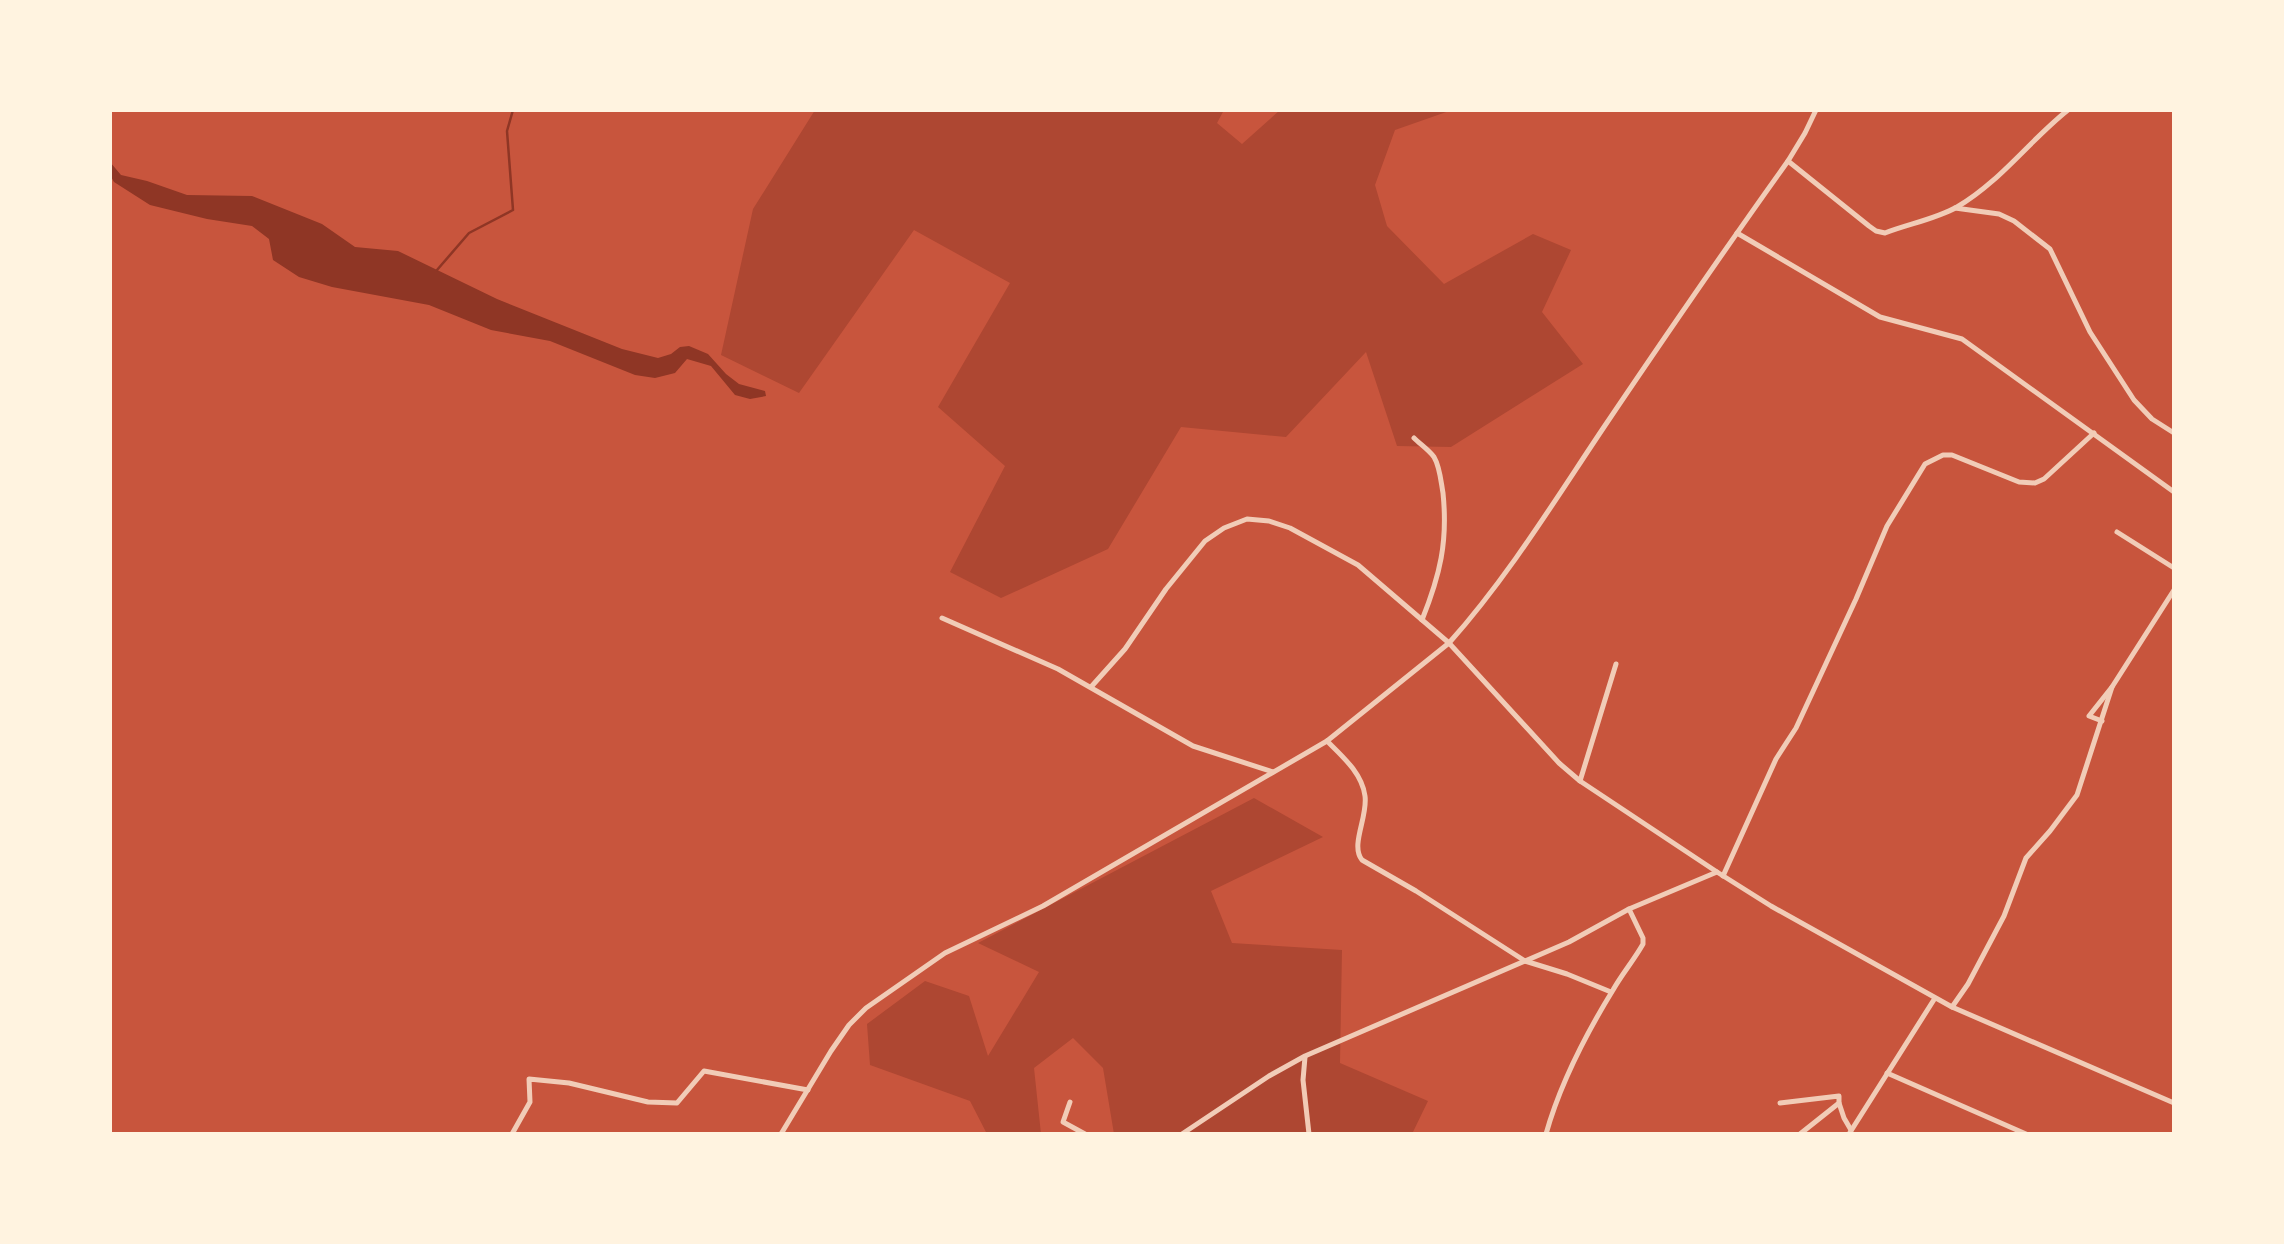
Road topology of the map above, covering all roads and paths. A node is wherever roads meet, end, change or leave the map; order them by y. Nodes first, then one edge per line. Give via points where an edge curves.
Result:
1 (1816, 110) edge
2 (2068, 110) edge
3 (1788, 161) junction
4 (1955, 208) junction
5 (1737, 233) junction
6 (2094, 433) junction
7 (2174, 433) edge
8 (1414, 438) dead end
9 (2174, 492) edge
10 (2117, 532) dead end
11 (2174, 568) edge
12 (2174, 590) edge
13 (942, 618) dead end
14 (1422, 620) junction
15 (1449, 643) junction
16 (1616, 664) dead end
17 (1091, 687) junction
18 (2112, 687) junction
19 (2102, 721) junction
20 (1327, 741) junction
21 (1273, 772) junction
22 (1580, 781) junction
23 (1717, 872) junction
24 (1723, 876) junction
25 (1629, 909) junction
26 (1525, 961) junction
27 (1611, 992) junction
28 (1936, 998) junction
29 (1952, 1007) junction
30 (1305, 1056) junction
31 (1887, 1073) junction
32 (808, 1090) junction
33 (1070, 1102) dead end
34 (1780, 1103) dead end
35 (1839, 1103) junction
36 (2174, 1103) edge
37 (1850, 1132) edge
38 (512, 1134) edge
39 (781, 1134) edge
40 (1085, 1134) edge
41 (1182, 1134) edge
42 (1309, 1134) edge
43 (1546, 1134) edge
44 (1800, 1134) edge
45 (2026, 1134) edge

1 - 3 street
2 - 4 street
3 - 4 street via 1880,233
3 - 5 street
4 - 7 street via 1998,214 2050,249 2090,332 2134,400
5 - 6 street via 1880,317 1962,339
5 - 15 street via 1540,524
6 - 9 street
6 - 24 street via 2035,483 2019,482 1952,455 1926,464 1887,526
8 - 14 street via 1434,457 1441,478 1445,524 1437,583
10 - 11 street
12 - 18 street
13 - 17 street
14 - 15 street
14 - 17 street via 1357,565 1290,528 1247,519 1205,541
15 - 20 street
15 - 22 street
16 - 22 street
17 - 21 street via 1193,746
18 - 19 street
18 - 19 street via 2089,716
19 - 29 street via 2077,796 2026,858 2004,916
20 - 21 street
20 - 26 street via 1359,778 1365,795 1365,819 1356,845 1362,860
21 - 32 street via 1043,906 945,954 904,980 849,1025
22 - 23 street
23 - 24 street
23 - 25 street
24 - 28 street
25 - 26 street
25 - 27 street via 1643,944
26 - 27 street
26 - 30 street
27 - 43 street via 1567,1078
28 - 29 street
28 - 31 street
29 - 36 street
30 - 41 street
30 - 42 street
31 - 37 street
31 - 45 street
32 - 38 street via 704,1071 677,1102 648,1102 569,1083 529,1079 530,1102
32 - 39 street
33 - 40 street via 1063,1122
34 - 35 street via 1839,1096
35 - 37 street
35 - 44 street

